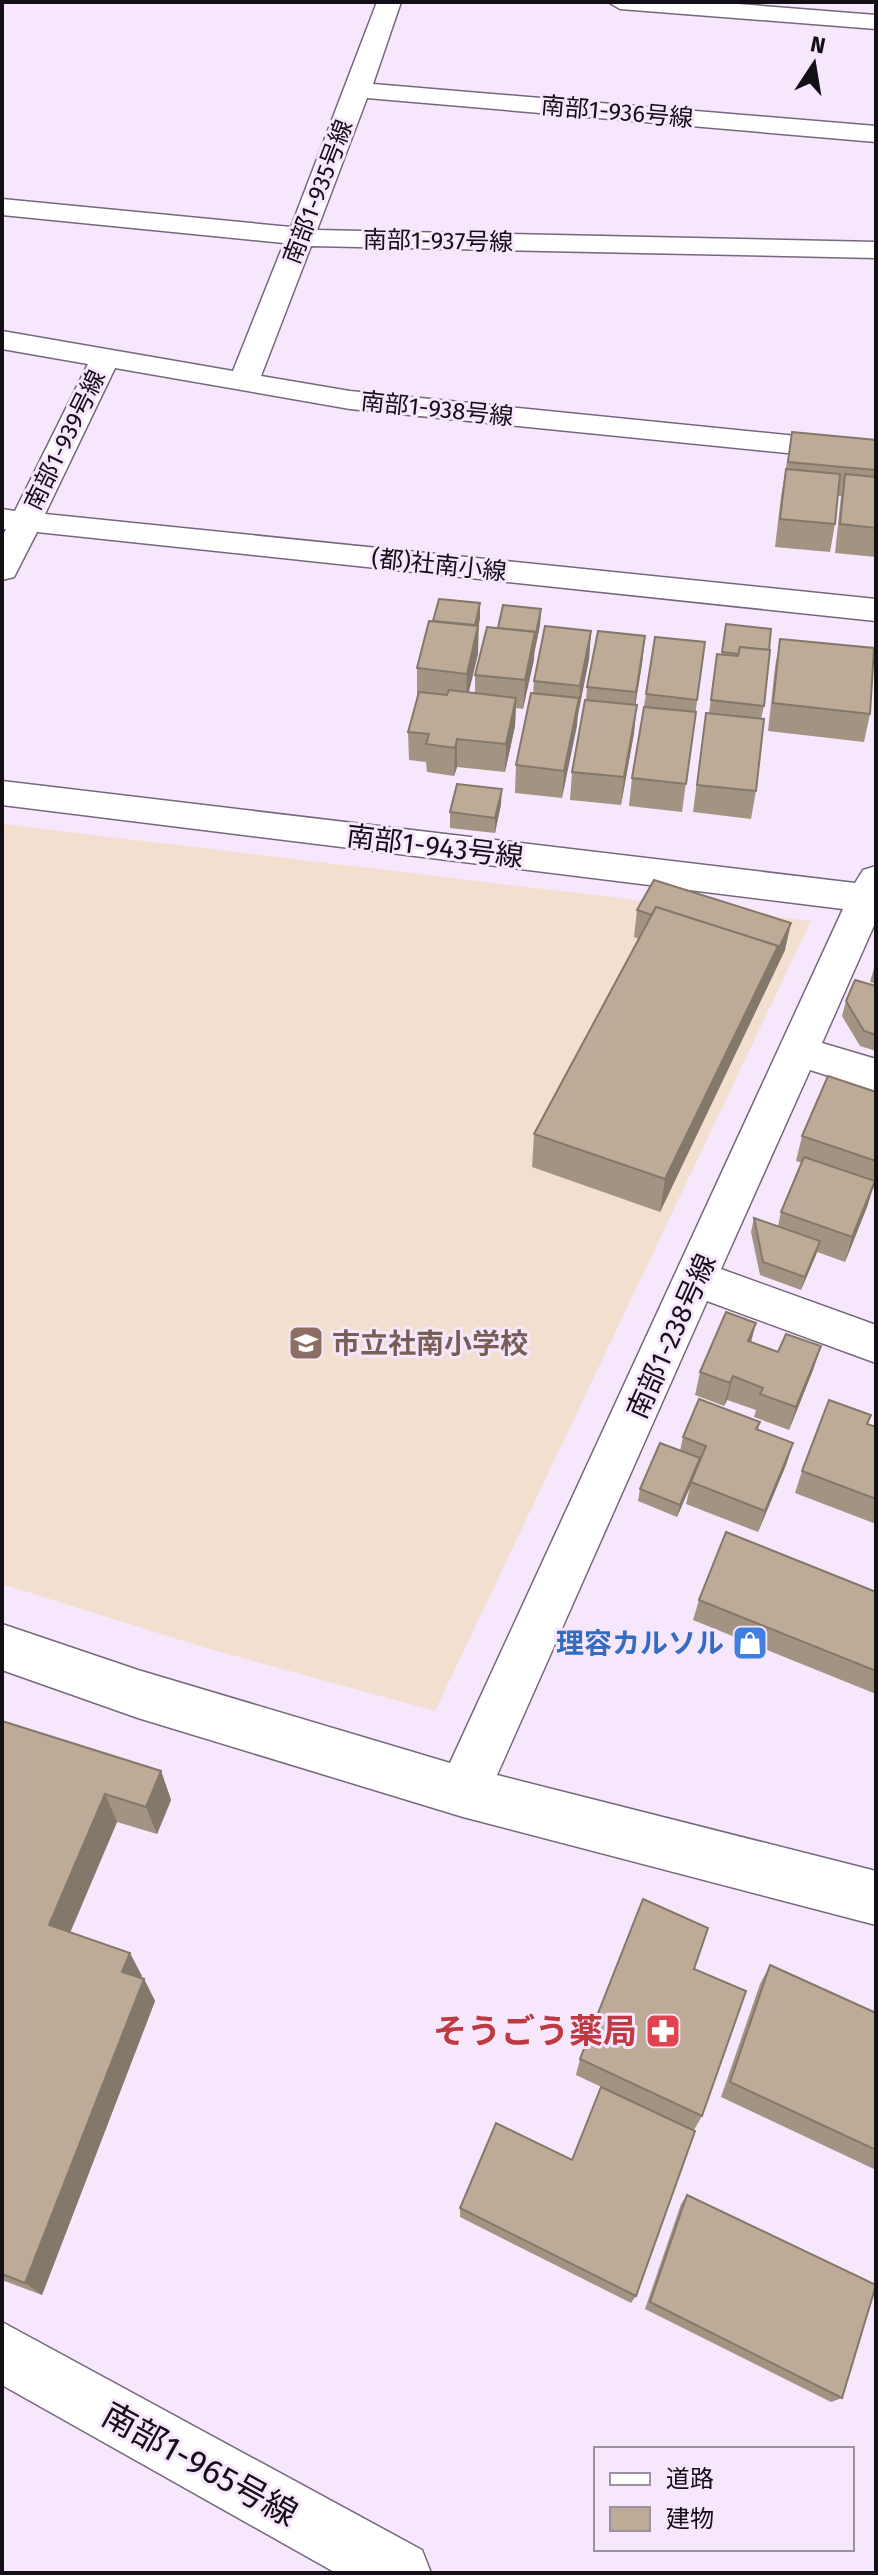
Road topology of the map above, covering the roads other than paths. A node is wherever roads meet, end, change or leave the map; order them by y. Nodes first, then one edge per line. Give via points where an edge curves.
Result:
1 (389, 2) edge
2 (620, 2) edge
3 (841, 11) edge
4 (876, 22) edge
5 (358, 90) junction
6 (876, 134) edge
7 (2, 207) edge
8 (300, 237) junction
9 (876, 250) edge
10 (2, 340) edge
11 (105, 359) junction
12 (244, 381) junction
13 (876, 453) edge
14 (14, 520) edge
15 (2, 570) edge
16 (876, 610) edge
17 (2, 793) edge
18 (872, 888) edge
19 (799, 1051) junction
20 (876, 1075) edge
21 (697, 1279) junction
22 (876, 1344) edge
23 (2, 1647) edge
24 (463, 1792) junction
25 (876, 1898) edge
26 (2, 2352) edge
27 (399, 2573) edge

1 - 5 street, 南部1-935号線
2 - 3 street
3 - 4 street
5 - 6 street, 南部1-936号線
5 - 8 street, 南部1-935号線
7 - 8 street, 南部1-937号線
8 - 9 street, 南部1-937号線
8 - 12 street, 南部1-935号線
10 - 11 street, 南部1-938号線
11 - 12 street, 南部1-938号線
11 - 14 street, 南部1-939号線
12 - 13 street, 南部1-938号線 via 350,400
14 - 15 street, 南部1-939号線
14 - 16 street, (都)社南小線
17 - 18 street, 南部1-943号線
18 - 19 street, 南部1-238号線
19 - 20 street
19 - 21 street, 南部1-238号線
21 - 22 street
21 - 24 street, 南部1-238号線
23 - 24 street via 138,1694
24 - 25 street
26 - 27 street, 南部1-965号線

